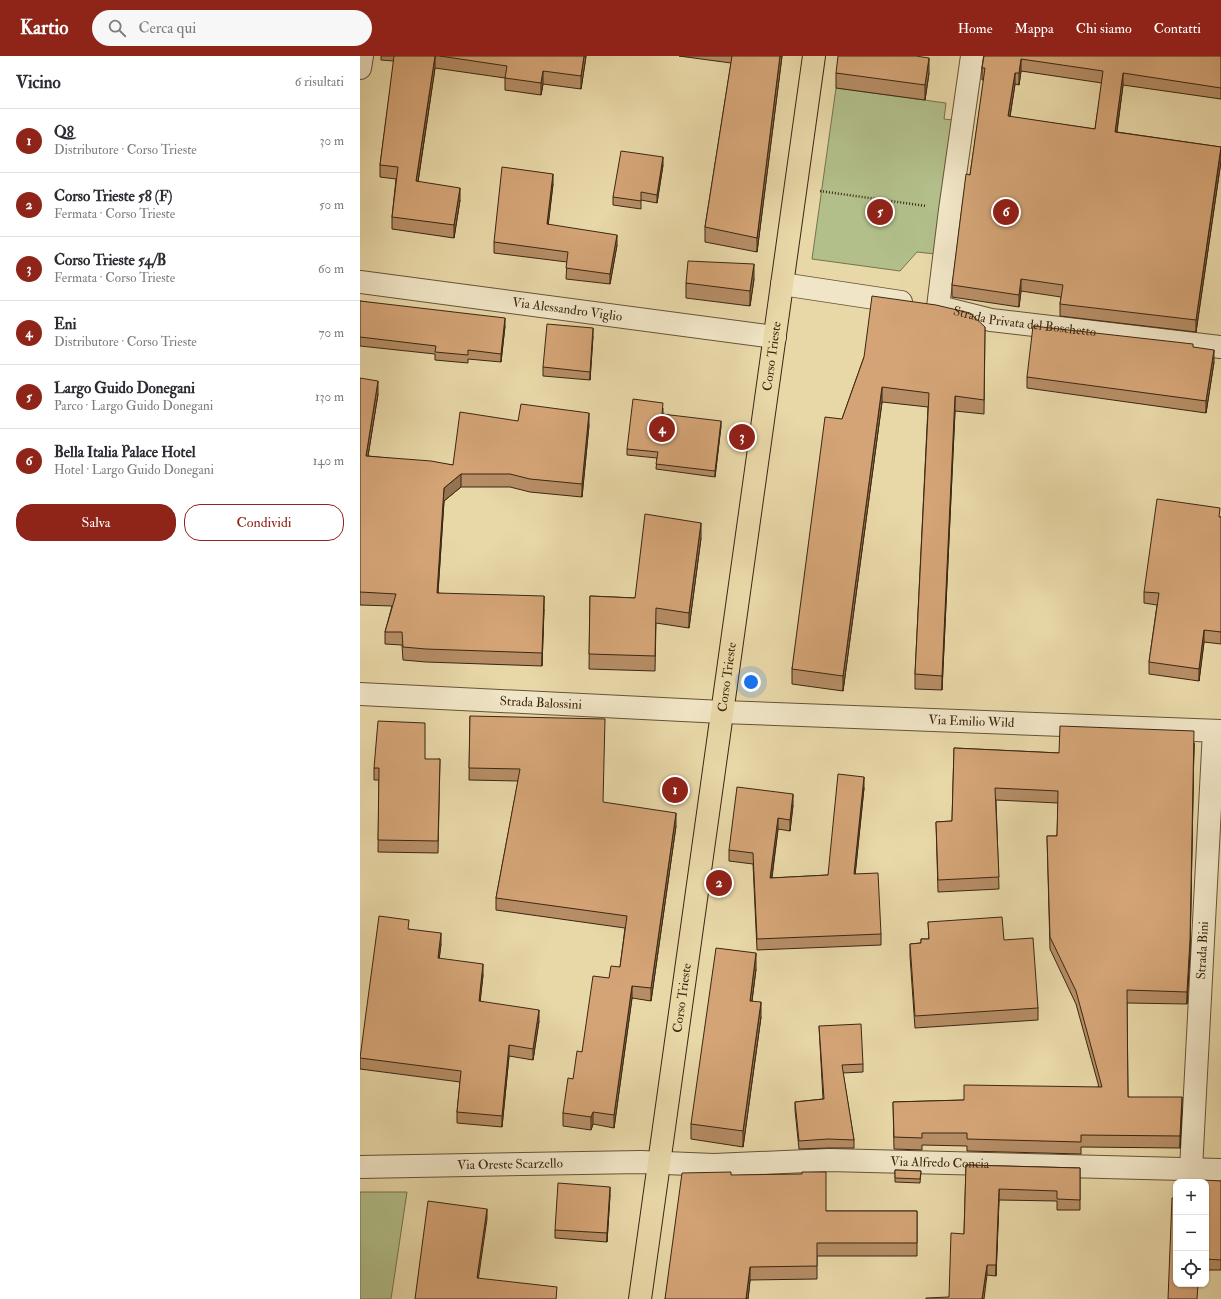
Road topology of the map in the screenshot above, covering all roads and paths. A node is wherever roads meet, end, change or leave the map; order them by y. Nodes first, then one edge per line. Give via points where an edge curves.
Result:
1 (362, 56) edge
2 (814, 56) edge
3 (972, 56) edge
4 (360, 68) edge
5 (819, 191) dead end
6 (950, 210) junction
7 (360, 282) edge
8 (782, 284) junction
9 (938, 307) junction
10 (775, 337) junction
11 (1221, 348) edge
12 (360, 694) edge
13 (722, 712) junction
14 (1217, 731) edge
15 (659, 1162) junction
16 (360, 1167) edge
17 (1191, 1169) junction
18 (1221, 1170) edge
19 (640, 1299) edge

1 - 4 street
2 - 8 main road, Corso Trieste
3 - 6 street
5 - 6 path
6 - 9 street
7 - 10 street, Via Alessandro Viglio
8 - 9 street, Strada Privata del Boschetto
8 - 10 main road, Corso Trieste
9 - 11 street, Strada Privata del Boschetto via 991,320
10 - 13 main road, Corso Trieste
12 - 13 street, Strada Balossini
13 - 14 street, Via Emilio Wild
13 - 15 main road, Corso Trieste
14 - 17 street, Strada Bini
15 - 16 street, Via Oreste Scarzello
15 - 17 street, Via Alfredo Concia via 714,1165 828,1160
15 - 19 main road, Corso Trieste
17 - 18 street, Via Alfredo Concia

